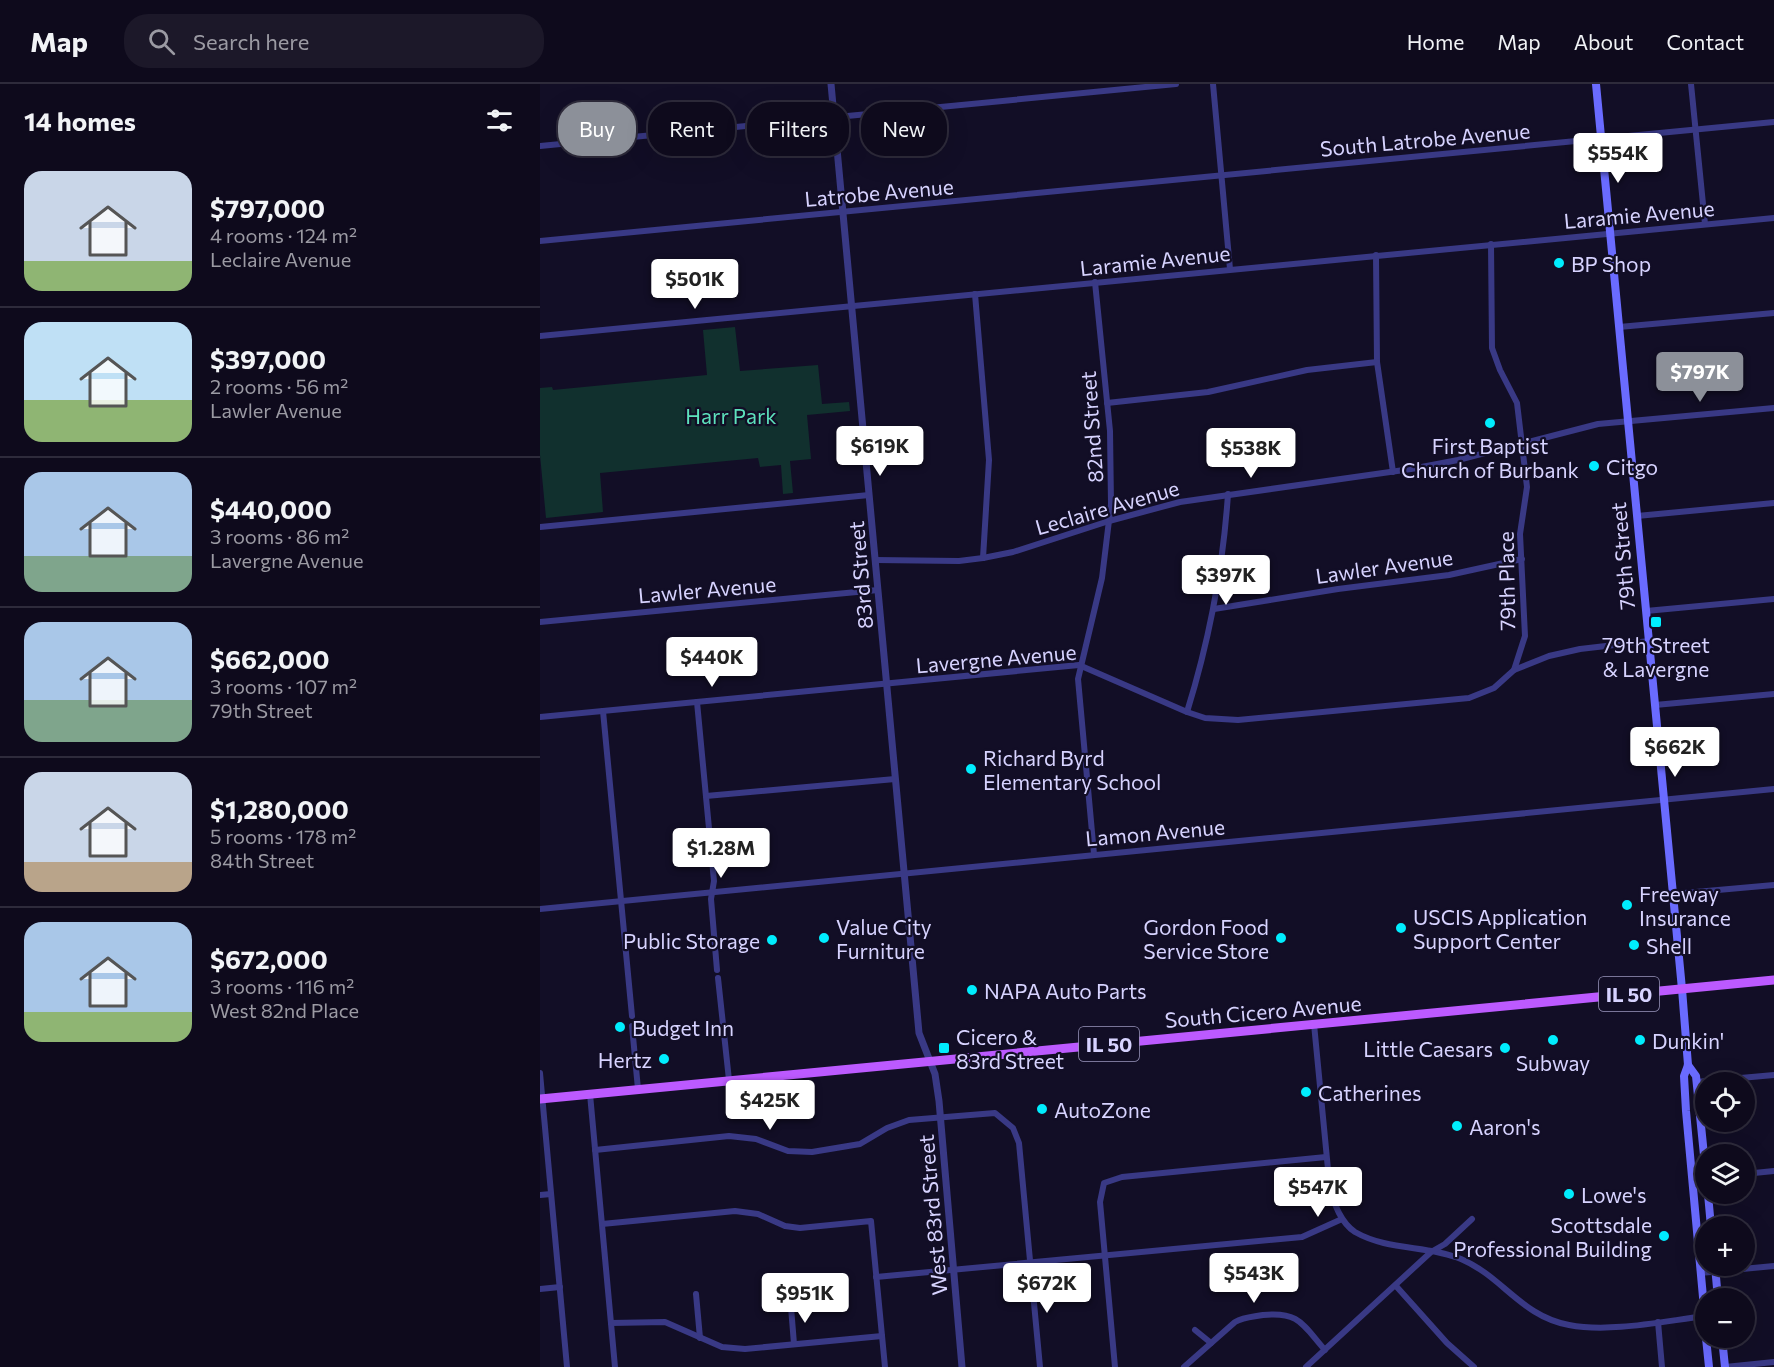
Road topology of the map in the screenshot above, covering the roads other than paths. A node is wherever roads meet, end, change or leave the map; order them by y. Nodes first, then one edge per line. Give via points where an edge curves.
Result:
1 (831, 84) edge
2 (1176, 84) edge
3 (1213, 84) edge
4 (1596, 84) edge
5 (1691, 84) edge
6 (833, 102) edge
7 (849, 116) edge
8 (1774, 122) edge
9 (747, 126) edge
10 (1696, 130) junction
11 (1601, 138) junction
12 (540, 146) edge
13 (838, 156) edge
14 (1222, 175) junction
15 (843, 212) junction
16 (1774, 218) edge
17 (1705, 224) junction
18 (1610, 233) junction
19 (540, 241) edge
20 (1491, 244) junction
21 (1376, 255) junction
22 (1230, 269) junction
23 (1095, 282) junction
24 (975, 294) junction
25 (851, 306) junction
26 (1774, 313) edge
27 (1619, 327) junction
28 (540, 336) edge
29 (1377, 362) junction
30 (1107, 403) junction
31 (1774, 408) edge
32 (1628, 422) junction
33 (1522, 443) junction
34 (1393, 472) junction
35 (1228, 494) junction
36 (869, 495) junction
37 (1774, 503) edge
38 (1637, 516) junction
39 (1109, 521) junction
40 (540, 527) edge
41 (983, 558) junction
42 (1522, 559) junction
43 (875, 560) junction
44 (878, 590) junction
45 (1774, 599) edge
46 (1214, 609) junction
47 (1646, 611) junction
48 (540, 622) edge
49 (1648, 641) junction
50 (1079, 665) junction
51 (1514, 670) junction
52 (886, 684) junction
53 (1774, 694) edge
54 (697, 702) junction
55 (1654, 705) junction
56 (603, 711) junction
57 (1187, 712) junction
58 (540, 717) edge
59 (895, 778) junction
60 (1774, 789) edge
61 (706, 796) junction
62 (1664, 800) junction
63 (1094, 854) junction
64 (905, 873) junction
65 (1774, 885) edge
66 (712, 892) junction
67 (1673, 894) junction
68 (621, 901) junction
69 (540, 909) edge
70 (717, 970) dead end
71 (718, 978) dead end
72 (1774, 980) edge
73 (1682, 989) junction
74 (632, 1016) dead end
75 (1314, 1024) junction
76 (632, 1026) dead end
77 (930, 1061) junction
78 (1688, 1065) junction
79 (540, 1073) edge
80 (1695, 1075) edge
81 (1774, 1075) edge
82 (1755, 1077) edge
83 (729, 1080) junction
84 (638, 1089) junction
85 (590, 1094) junction
86 (541, 1099) edge
87 (940, 1116) junction
88 (596, 1150) junction
89 (1326, 1156) junction
90 (1774, 1171) edge
91 (1755, 1173) edge
92 (1695, 1178) edge
93 (1692, 1179) junction
94 (551, 1194) junction
95 (540, 1195) edge
96 (1695, 1216) edge
97 (1342, 1219) junction
98 (1472, 1219) dead end
99 (602, 1224) junction
100 (1431, 1252) junction
101 (1105, 1256) junction
102 (1031, 1262) junction
103 (1774, 1266) edge
104 (1755, 1267) edge
105 (953, 1270) junction
106 (876, 1277) junction
107 (1396, 1286) junction
108 (560, 1287) junction
109 (540, 1289) edge
110 (696, 1294) dead end
111 (791, 1307) dead end
112 (1695, 1317) edge
113 (1658, 1322) junction
114 (611, 1323) junction
115 (1195, 1330) dead end
116 (882, 1336) junction
117 (700, 1338) junction
118 (1210, 1343) junction
119 (794, 1344) junction
120 (1707, 1348) edge
121 (1723, 1348) edge
122 (1326, 1350) junction
123 (1774, 1362) edge
124 (567, 1367) edge
125 (615, 1367) edge
126 (885, 1367) edge
127 (962, 1367) edge
128 (1040, 1367) edge
129 (1115, 1367) edge
130 (1184, 1367) edge
131 (1306, 1367) edge
132 (1474, 1367) edge
133 (1662, 1367) edge
134 (1709, 1367) edge
135 (1725, 1367) edge

1 - 6 street, 83rd Street
2 - 7 street
3 - 14 street
4 - 11 main road, 79th Street
5 - 10 street
8 - 10 street, South Latrobe Avenue
9 - 12 street
10 - 11 street, South Latrobe Avenue
10 - 17 street
11 - 14 street, South Latrobe Avenue
11 - 18 main road, 79th Street
13 - 15 street, 83rd Street
14 - 15 street, Latrobe Avenue
14 - 22 street
15 - 19 street, Latrobe Avenue
15 - 25 street, 83rd Street
16 - 17 street, Laramie Avenue
17 - 18 street, Laramie Avenue
18 - 20 street, Laramie Avenue
18 - 27 main road, 79th Street
20 - 21 street, Laramie Avenue
20 - 33 street, 79th Place via 1492,348 1517,403
21 - 22 street, Laramie Avenue
21 - 29 street
22 - 23 street, Laramie Avenue
23 - 24 street, Laramie Avenue
23 - 30 street, 82nd Street
24 - 25 street, Laramie Avenue
24 - 41 street via 989,460
25 - 28 street, Laramie Avenue
25 - 36 street, 83rd Street
26 - 27 street
27 - 32 main road, 79th Street
29 - 30 street via 1307,370 1208,392
29 - 34 street
30 - 39 street, 82nd Street
31 - 32 street, Leclaire Avenue
32 - 33 street, Leclaire Avenue via 1598,424
32 - 38 main road, 79th Street
33 - 34 street, Leclaire Avenue
33 - 42 street, 79th Place via 1527,487 1520,528
34 - 35 street, Leclaire Avenue
35 - 39 street, Leclaire Avenue via 1162,505
35 - 46 street
36 - 40 street
36 - 43 street, 83rd Street
37 - 38 street
38 - 47 main road, 79th Street
39 - 41 street, Leclaire Avenue
39 - 50 street, 82nd Street via 1098,598
41 - 43 street, Leclaire Avenue
42 - 46 street, Lawler Avenue via 1449,575
42 - 51 street, 79th Place via 1524,636
43 - 44 street, 83rd Street
44 - 48 street, Lawler Avenue
44 - 52 street, 83rd Street
45 - 47 street
46 - 57 street
47 - 49 main road, 79th Street
49 - 51 street, Lavergne Avenue via 1564,652
49 - 55 main road, 79th Street
50 - 52 street, Lavergne Avenue
50 - 57 street, Lavergne Avenue
50 - 63 street, 82nd Street
51 - 57 street, Lavergne Avenue via 1494,688 1469,698 1238,720 1205,718
52 - 54 street, Lavergne Avenue
52 - 59 street, 83rd Street
53 - 55 street
54 - 56 street, Lavergne Avenue
54 - 61 street
55 - 62 main road, 79th Street
56 - 58 street, Lavergne Avenue
56 - 68 street
59 - 61 street
59 - 64 street, 83rd Street
60 - 62 street, Lamon Avenue
61 - 66 street
62 - 63 street, Lamon Avenue
62 - 67 main road, 79th Street
63 - 64 street, Lamon Avenue
64 - 66 street, Lamon Avenue
64 - 77 street, 83rd Street via 919,1033
65 - 67 street
66 - 68 street, Lamon Avenue
66 - 70 street
67 - 73 main road, 79th Street
68 - 69 street, Lamon Avenue
68 - 74 street
71 - 83 street
72 - 73 main road, South Cicero Avenue / IL 50
73 - 75 main road, South Cicero Avenue / IL 50
73 - 78 main road, 79th Street
75 - 77 main road, South Cicero Avenue / IL 50
75 - 89 street
76 - 84 street
77 - 83 main road, South Cicero Avenue / IL 50
77 - 87 street, West 83rd Street
78 - 80 main road
78 - 93 main road via 1684,1076
79 - 86 street
81 - 82 street
83 - 84 main road, South Cicero Avenue / IL 50
84 - 85 main road, South Cicero Avenue / IL 50
85 - 86 main road, South Cicero Avenue / IL 50
85 - 88 street
86 - 94 street
87 - 88 street via 897,1123 849,1147 812,1152 788,1151 756,1139 729,1136
87 - 102 street via 989,1112 1007,1122 1019,1143
87 - 105 street, West 83rd Street
88 - 99 street
89 - 97 street via 1330,1190
89 - 101 street via 1122,1177 1104,1183 1100,1202
90 - 91 street
92 - 93 street
93 - 96 main road
94 - 95 street
94 - 108 street
97 - 100 street via 1355,1232 1376,1240
97 - 101 street via 1302,1237
98 - 100 street
99 - 106 street via 735,1211 800,1228 872,1221
99 - 114 street
100 - 107 street
100 - 113 street via 1478,1267 1529,1311 1561,1324 1593,1327
101 - 102 street
101 - 129 street
102 - 105 street
102 - 128 street
103 - 104 street
105 - 106 street
105 - 127 street, West 83rd Street
106 - 116 street
107 - 122 street
107 - 132 street
108 - 109 street
108 - 124 street
110 - 117 street
111 - 119 street
112 - 113 street
113 - 133 street
114 - 117 street via 665,1322
114 - 125 street
115 - 118 street
116 - 119 street
116 - 126 street
117 - 119 street via 722,1347 746,1349
118 - 122 street via 1241,1319 1280,1313 1299,1320
118 - 130 street
120 - 134 main road
121 - 135 main road
122 - 131 street
123 - 135 street

